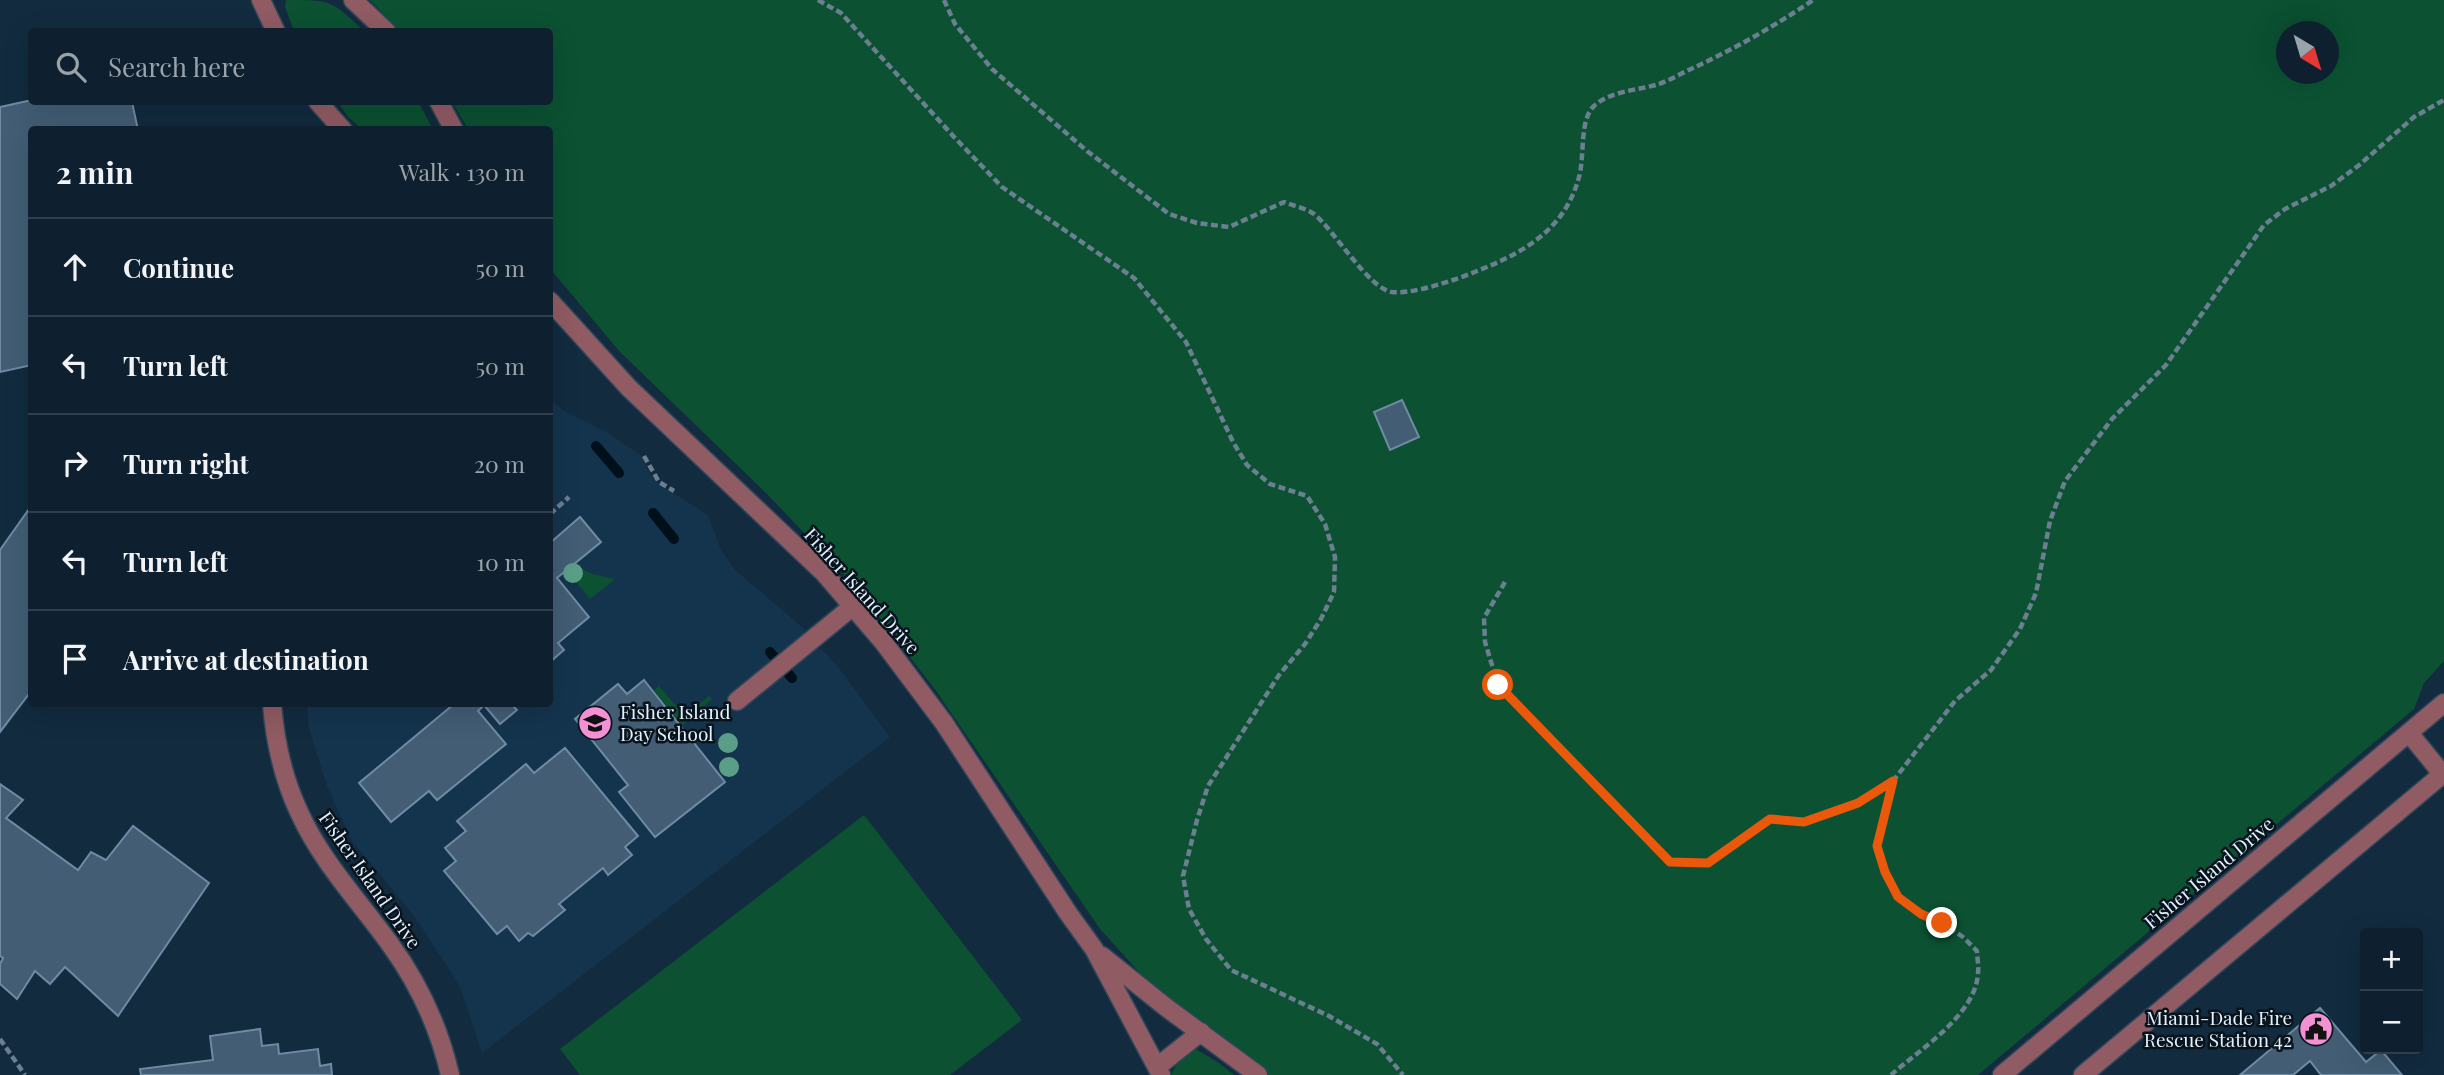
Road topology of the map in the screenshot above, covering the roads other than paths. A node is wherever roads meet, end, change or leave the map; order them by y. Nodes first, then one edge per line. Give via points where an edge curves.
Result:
1 (261, 0) edge
2 (353, 0) edge
3 (274, 28) edge
4 (383, 28) edge
5 (321, 105) edge
6 (441, 105) edge
7 (339, 126) edge
8 (452, 126) edge
9 (553, 304) edge
10 (852, 607) junction
11 (737, 701) dead end
12 (2444, 703) edge
13 (272, 707) edge
14 (2409, 733) junction
15 (2444, 774) edge
16 (1094, 949) junction
17 (1201, 1032) junction
18 (1159, 1071) edge
19 (450, 1075) edge
20 (1258, 1075) edge
21 (2002, 1075) edge
22 (2083, 1075) edge

1 - 3 street
2 - 4 street
5 - 7 street
6 - 8 street
9 - 10 street, Fisher Island Drive via 629,388 824,573
10 - 11 street
10 - 16 street, Fisher Island Drive via 937,714
12 - 14 street, Fisher Island Drive
13 - 19 street, Fisher Island Drive via 281,762 299,813 414,982 435,1025
14 - 15 street
14 - 21 street, Fisher Island Drive
15 - 22 street
16 - 17 street, Fisher Island Drive
16 - 18 street, Fisher Island Drive
17 - 18 street
17 - 20 street, Fisher Island Drive

